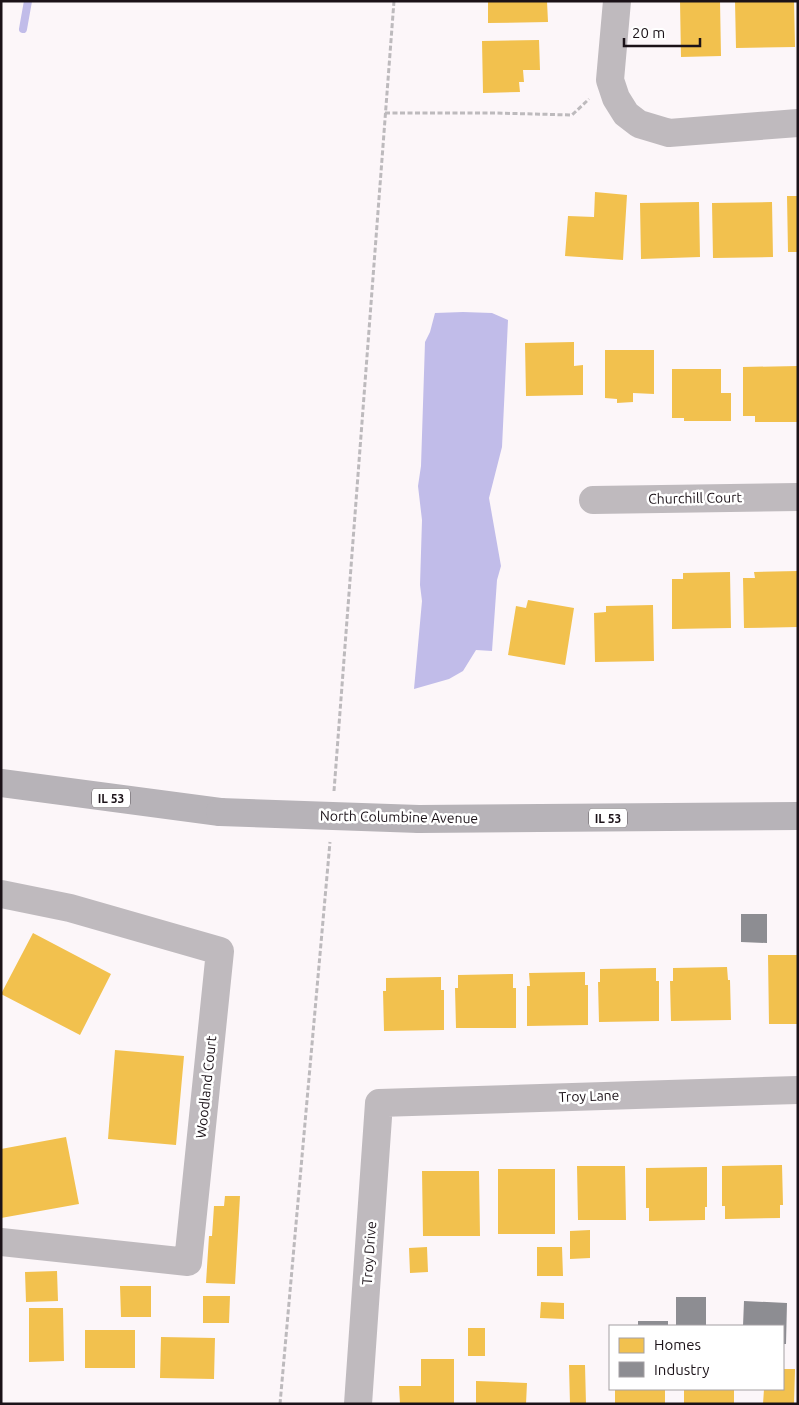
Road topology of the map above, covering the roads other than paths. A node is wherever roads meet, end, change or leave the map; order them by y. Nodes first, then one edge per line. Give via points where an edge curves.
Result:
1 (616, 1) edge
2 (798, 123) edge
3 (798, 497) edge
4 (593, 500) dead end
5 (1, 783) edge
6 (798, 816) edge
7 (1, 894) edge
8 (798, 1090) edge
9 (379, 1103) joint
10 (1, 1242) edge
11 (358, 1404) edge

1 - 2 street via 610,80 626,114 639,124 669,133
3 - 4 street, Churchill Court
5 - 6 main road, North Columbine Avenue / IL 53, bridge via 220,812 419,819
7 - 10 street, Woodland Court via 70,908 220,951 188,1262
8 - 9 street, Troy Lane
9 - 11 street, Troy Drive

